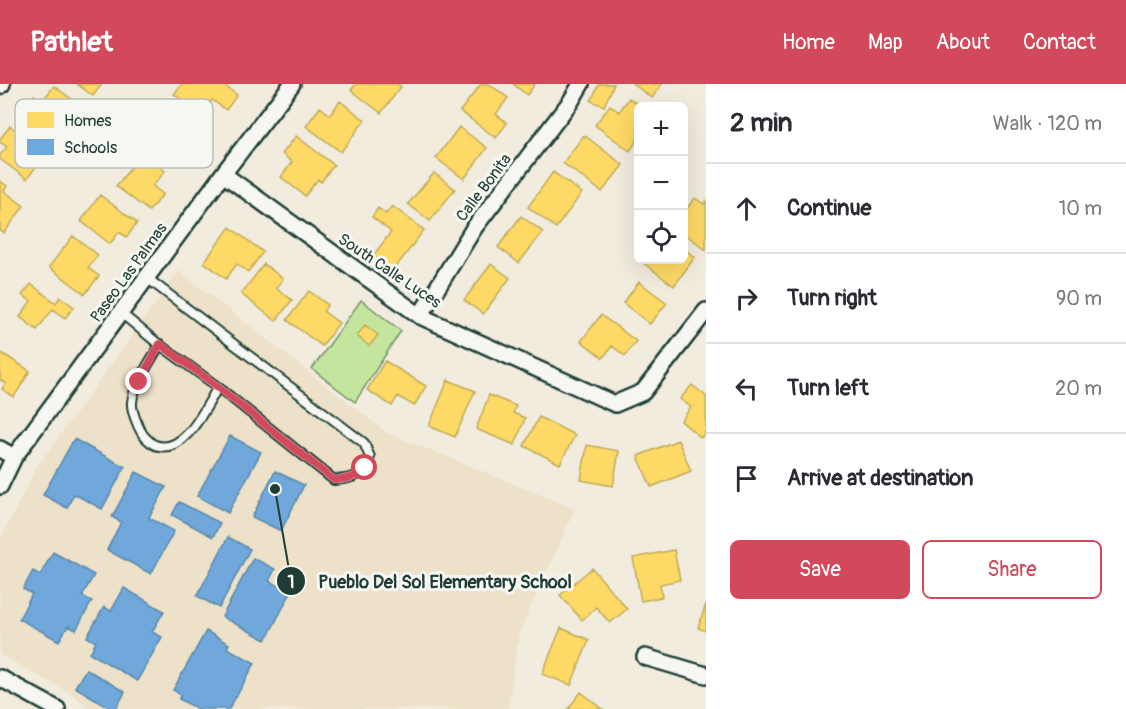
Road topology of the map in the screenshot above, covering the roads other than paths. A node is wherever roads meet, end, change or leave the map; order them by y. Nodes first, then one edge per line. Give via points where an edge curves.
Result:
1 (292, 84) edge
2 (581, 84) edge
3 (223, 174) junction
4 (147, 278) junction
5 (706, 311) edge
6 (121, 313) junction
7 (420, 316) junction
8 (160, 344) junction
9 (218, 387) junction
10 (0, 449) edge
11 (14, 457) junction
12 (0, 486) edge
13 (645, 657) dead end
14 (706, 675) edge
15 (0, 678) edge
16 (57, 709) edge

1 - 3 street, Paseo Las Palmas
2 - 7 street, Calle Bonita via 474,228
3 - 4 street, Paseo Las Palmas
3 - 7 street, South Calle Luces
4 - 6 street, Paseo Las Palmas
4 - 9 lane via 364,443 370,457 365,468 348,479 334,480
5 - 7 street, South Calle Luces via 643,392 615,404
6 - 8 lane
6 - 11 street, Paseo Las Palmas
8 - 9 lane
8 - 9 lane via 132,404 142,434 154,445 179,442 189,433
10 - 11 street
11 - 12 street, Paseo Las Palmas
13 - 14 street
15 - 16 street

